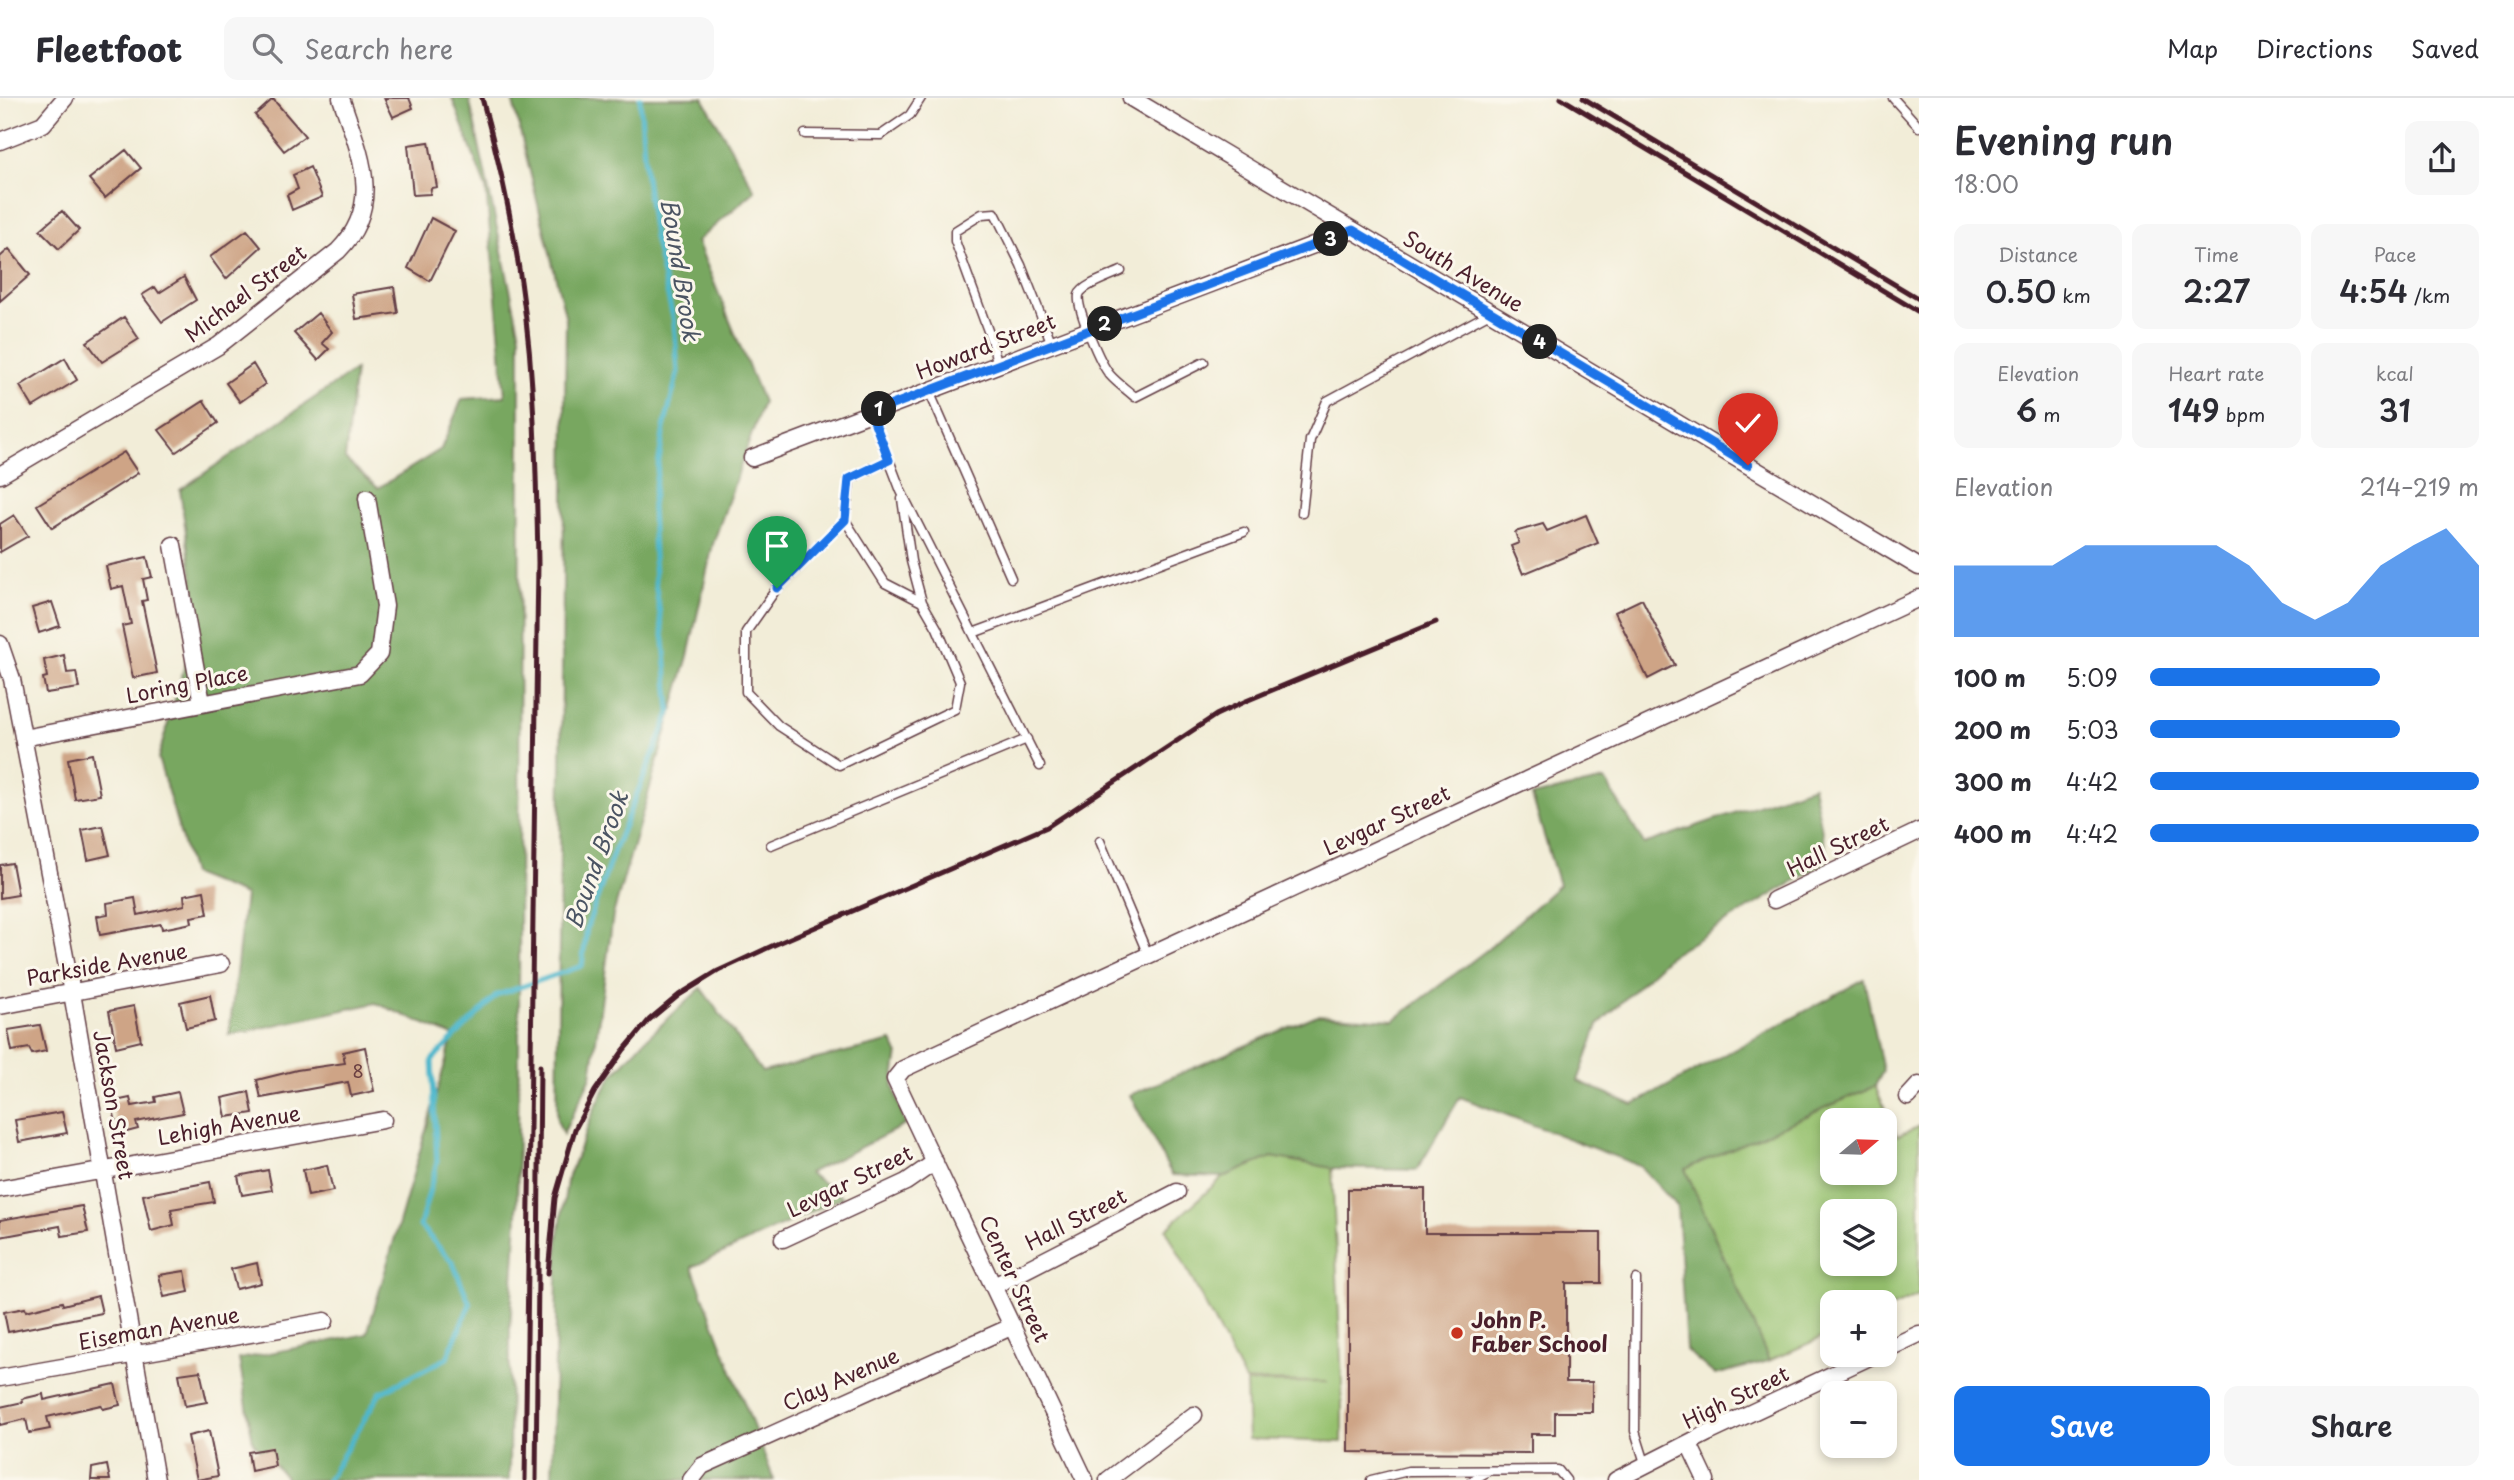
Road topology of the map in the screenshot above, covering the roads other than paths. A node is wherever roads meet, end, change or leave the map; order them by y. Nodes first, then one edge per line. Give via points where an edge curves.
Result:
1 (65, 98) edge
2 (341, 98) edge
3 (921, 98) edge
4 (1131, 98) edge
5 (1893, 98) edge
6 (1919, 127) edge
7 (805, 134) dead end
8 (0, 141) edge
9 (1353, 230) junction
10 (1121, 271) dead end
11 (1491, 312) junction
12 (1088, 331) junction
13 (1052, 344) junction
14 (1204, 362) dead end
15 (998, 365) junction
16 (929, 391) junction
17 (871, 413) junction
18 (752, 458) dead end
19 (889, 460) junction
20 (0, 475) edge
21 (901, 491) junction
22 (367, 498) dead end
23 (1302, 513) dead end
24 (845, 520) junction
25 (1244, 532) dead end
26 (173, 545) dead end
27 (1919, 567) edge
28 (1011, 578) dead end
29 (1919, 598) edge
30 (922, 602) junction
31 (973, 633) junction
32 (0, 644) edge
33 (202, 703) junction
34 (23, 738) junction
35 (1027, 739) junction
36 (1040, 766) dead end
37 (1919, 831) edge
38 (1100, 841) dead end
39 (771, 845) dead end
40 (1774, 900) dead end
41 (1148, 956) junction
42 (221, 964) dead end
43 (72, 993) junction
44 (0, 1006) edge
45 (904, 1098) joint
46 (383, 1120) dead end
47 (935, 1162) junction
48 (103, 1171) junction
49 (0, 1189) edge
50 (1177, 1192) dead end
51 (783, 1238) dead end
52 (1636, 1279) dead end
53 (994, 1286) junction
54 (325, 1321) dead end
55 (1013, 1326) junction
56 (1919, 1334) edge
57 (1897, 1344) edge
58 (133, 1355) junction
59 (1849, 1367) edge
60 (0, 1378) edge
61 (1194, 1415) dead end
62 (1689, 1444) junction
63 (1646, 1466) junction
64 (1490, 1470) junction
65 (156, 1480) edge
66 (691, 1480) edge
67 (1085, 1480) edge
68 (1108, 1480) edge
69 (1371, 1480) edge
70 (1473, 1480) edge
71 (1566, 1480) edge
72 (1616, 1480) edge
73 (1706, 1480) edge

1 - 8 street via 43,124
2 - 20 street, Michael Street via 366,191 352,237 218,346
3 - 7 lane via 910,115 881,135
4 - 9 street, South Avenue
5 - 6 lane
9 - 11 street, South Avenue
9 - 12 street, Howard Street
10 - 12 lane via 1079,295
11 - 23 lane via 1327,401 1310,440
11 - 27 street, South Avenue
12 - 13 street, Howard Street
12 - 14 lane via 1109,374 1135,397
13 - 15 street, Howard Street
13 - 15 lane via 995,213 982,214 955,231 955,241
15 - 16 street, Howard Street
16 - 17 street, Howard Street
16 - 28 lane
17 - 18 street, Howard Street
17 - 19 lane
19 - 21 lane
19 - 24 lane via 849,479
21 - 30 lane
21 - 31 lane
22 - 33 street, Loring Place via 385,606 379,654 359,674
24 - 30 lane via 885,583
24 - 30 lane via 777,588 746,632 746,692 779,726 838,765 956,709 960,682
25 - 31 lane
26 - 33 street
29 - 41 street, Levgar Street
31 - 35 lane
32 - 34 street, Jackson Street
33 - 34 street, Loring Place
34 - 43 street, Jackson Street
35 - 36 lane
35 - 39 lane
37 - 40 street, Hall Street
38 - 41 lane
41 - 45 street, Levgar Street via 903,1069 895,1079
42 - 43 street, Parkside Avenue
43 - 44 street, Parkside Avenue
43 - 48 street, Jackson Street
45 - 47 street, Center Street
46 - 48 street, Lehigh Avenue
47 - 51 street, Levgar Street via 906,1182
47 - 53 street, Center Street
48 - 49 street, Lehigh Avenue
48 - 58 street, Jackson Street
50 - 53 street, Hall Street
52 - 63 lane via 1635,1431
53 - 55 street, Center Street
54 - 58 street, Eiseman Avenue
55 - 66 street, Clay Avenue via 702,1466
55 - 67 street, Center Street
56 - 57 street
58 - 60 street, Eiseman Avenue
58 - 65 street, Jackson Street
59 - 62 street, High Street
61 - 68 street
62 - 63 street, High Street
62 - 73 street
63 - 72 street, High Street
64 - 69 lane via 1408,1471
64 - 70 lane
64 - 71 lane via 1558,1470

